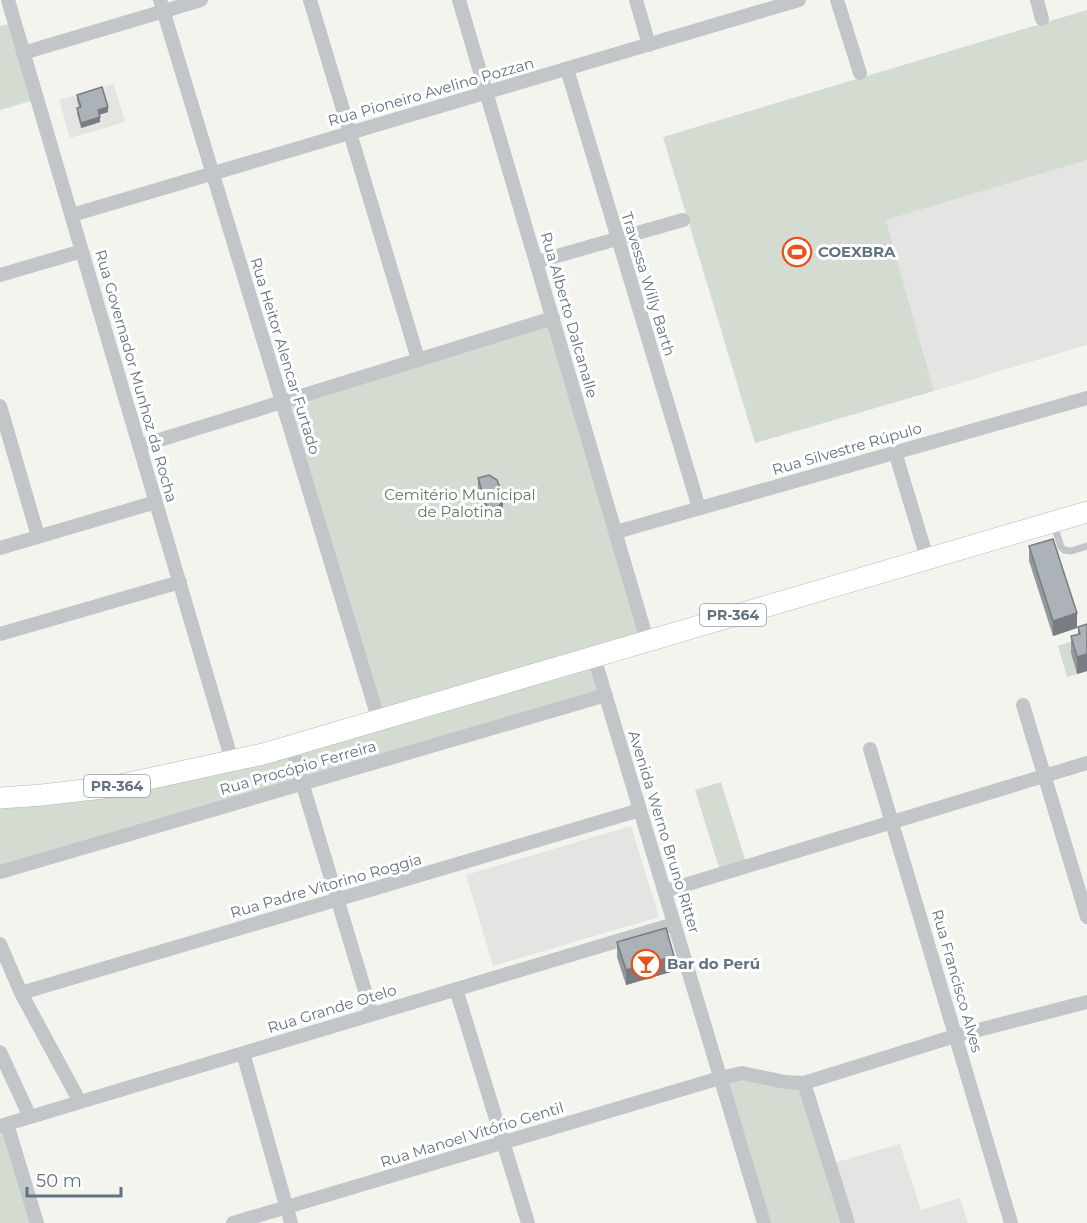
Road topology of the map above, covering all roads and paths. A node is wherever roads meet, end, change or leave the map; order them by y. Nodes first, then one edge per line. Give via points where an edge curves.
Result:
1 (8, 0) edge
2 (201, 0) edge
3 (310, 0) edge
4 (459, 0) edge
5 (636, 0) edge
6 (799, 0) edge
7 (837, 0) edge
8 (1036, 0) edge
9 (162, 6) edge
10 (1042, 19) dead end
11 (649, 45) junction
12 (23, 53) junction
13 (567, 69) junction
14 (860, 73) dead end
15 (486, 93) junction
16 (350, 133) junction
17 (212, 174) junction
18 (72, 215) junction
19 (683, 220) dead end
20 (617, 239) junction
21 (82, 251) junction
22 (536, 262) junction
23 (0, 275) edge
24 (553, 318) junction
25 (418, 359) junction
26 (1087, 398) edge
27 (281, 401) junction
28 (0, 406) edge
29 (140, 446) junction
30 (895, 452) junction
31 (156, 502) junction
32 (699, 508) junction
33 (1087, 512) edge
34 (1053, 522) junction
35 (616, 532) junction
36 (39, 536) junction
37 (1087, 546) edge
38 (0, 548) edge
39 (927, 558) junction
40 (180, 582) junction
41 (0, 634) edge
42 (647, 640) junction
43 (594, 657) junction
44 (606, 695) junction
45 (1023, 705) dead end
46 (380, 721) junction
47 (291, 746) junction
48 (870, 749) dead end
49 (232, 761) junction
50 (1087, 763) edge
51 (1045, 776) junction
52 (303, 784) junction
53 (0, 798) edge
54 (640, 810) junction
55 (893, 821) junction
56 (0, 872) edge
57 (665, 891) junction
58 (337, 899) junction
59 (1087, 916) edge
60 (674, 924) junction
61 (0, 944) edge
62 (456, 989) junction
63 (21, 993) junction
64 (1087, 1002) edge
65 (372, 1014) junction
66 (956, 1036) junction
67 (0, 1052) edge
68 (243, 1053) junction
69 (720, 1078) junction
70 (804, 1083) junction
71 (80, 1102) junction
72 (30, 1117) junction
73 (4, 1125) edge
74 (503, 1142) junction
75 (286, 1207) junction
76 (37, 1223) edge
77 (233, 1223) edge
78 (291, 1223) edge
79 (528, 1223) edge
80 (764, 1223) edge
81 (848, 1223) edge
82 (1011, 1223) edge

1 - 12 street, Rua Governador Munhoz da Rocha
2 - 9 street
3 - 16 street
4 - 15 street, Rua Alberto Dalcanalle
5 - 11 street
6 - 11 street, Rua Pioneiro Avelino Pozzan
7 - 14 street
8 - 10 street
9 - 12 street
9 - 17 street, Rua Heitor Alencar Furtado
11 - 13 street, Rua Pioneiro Avelino Pozzan
12 - 18 street, Rua Governador Munhoz da Rocha
13 - 15 street, Rua Pioneiro Avelino Pozzan
13 - 20 street, Travessa Willy Barth
15 - 16 street, Rua Pioneiro Avelino Pozzan
15 - 22 street, Rua Alberto Dalcanalle
16 - 17 street, Rua Pioneiro Avelino Pozzan
16 - 25 street
17 - 18 street, Rua Pioneiro Avelino Pozzan
17 - 27 street, Rua Heitor Alencar Furtado
18 - 21 street, Rua Governador Munhoz da Rocha
19 - 20 street
20 - 22 street
20 - 32 street, Travessa Willy Barth
21 - 23 street
21 - 29 street, Rua Governador Munhoz da Rocha
22 - 24 street, Rua Alberto Dalcanalle
24 - 25 street
24 - 35 street, Rua Alberto Dalcanalle
25 - 27 street
26 - 30 street, Rua Silvestre Rúpulo
27 - 29 street
27 - 46 street, Rua Heitor Alencar Furtado
28 - 36 street
29 - 31 street, Rua Governador Munhoz da Rocha
30 - 32 street, Rua Silvestre Rúpulo
30 - 39 street
31 - 36 street
31 - 40 street, Rua Governador Munhoz da Rocha
32 - 35 street, Rua Silvestre Rúpulo
33 - 34 main road, PR-364
34 - 37 lane via 1064,550
34 - 39 main road, PR-364
35 - 42 street, Rua Alberto Dalcanalle
36 - 38 street
39 - 42 main road, PR-364
40 - 41 street
40 - 49 street, Rua Governador Munhoz da Rocha
42 - 43 main road, PR-364
43 - 44 street, Avenida Werno Bruno Ritter
43 - 46 main road, PR-364
44 - 52 street, Rua Procópio Ferreira
44 - 54 street, Avenida Werno Bruno Ritter
45 - 51 street
46 - 47 main road, PR-364
47 - 49 main road, PR-364
47 - 52 street
48 - 55 street, Rua Francisco Alves
49 - 53 main road, PR-364 via 111,787
50 - 51 street
51 - 55 street
51 - 59 street
52 - 56 street, Rua Procópio Ferreira
52 - 58 street
54 - 57 street, Avenida Werno Bruno Ritter
54 - 58 street, Rua Padre Vitorino Roggia
55 - 57 street
55 - 66 street, Rua Francisco Alves
57 - 60 street, Avenida Werno Bruno Ritter
58 - 63 street, Rua Padre Vitorino Roggia
58 - 65 street
60 - 62 street, Rua Grande Otelo
60 - 69 street, Avenida Werno Bruno Ritter
61 - 63 street
62 - 65 street, Rua Grande Otelo
62 - 74 street
63 - 71 street
64 - 66 street
65 - 68 street, Rua Grande Otelo
66 - 70 street
66 - 82 street, Rua Francisco Alves
67 - 72 street
68 - 71 street, Rua Grande Otelo
68 - 75 street
69 - 70 street, Rua Manoel Vitório Gentil via 742,1073
69 - 74 street, Rua Manoel Vitório Gentil
69 - 80 street, Avenida Werno Bruno Ritter
70 - 81 street
71 - 72 street, Rua Grande Otelo
72 - 73 street, Rua Grande Otelo
73 - 76 street
74 - 75 street, Rua Manoel Vitório Gentil
74 - 79 street
75 - 77 street, Rua Manoel Vitório Gentil
75 - 78 street

